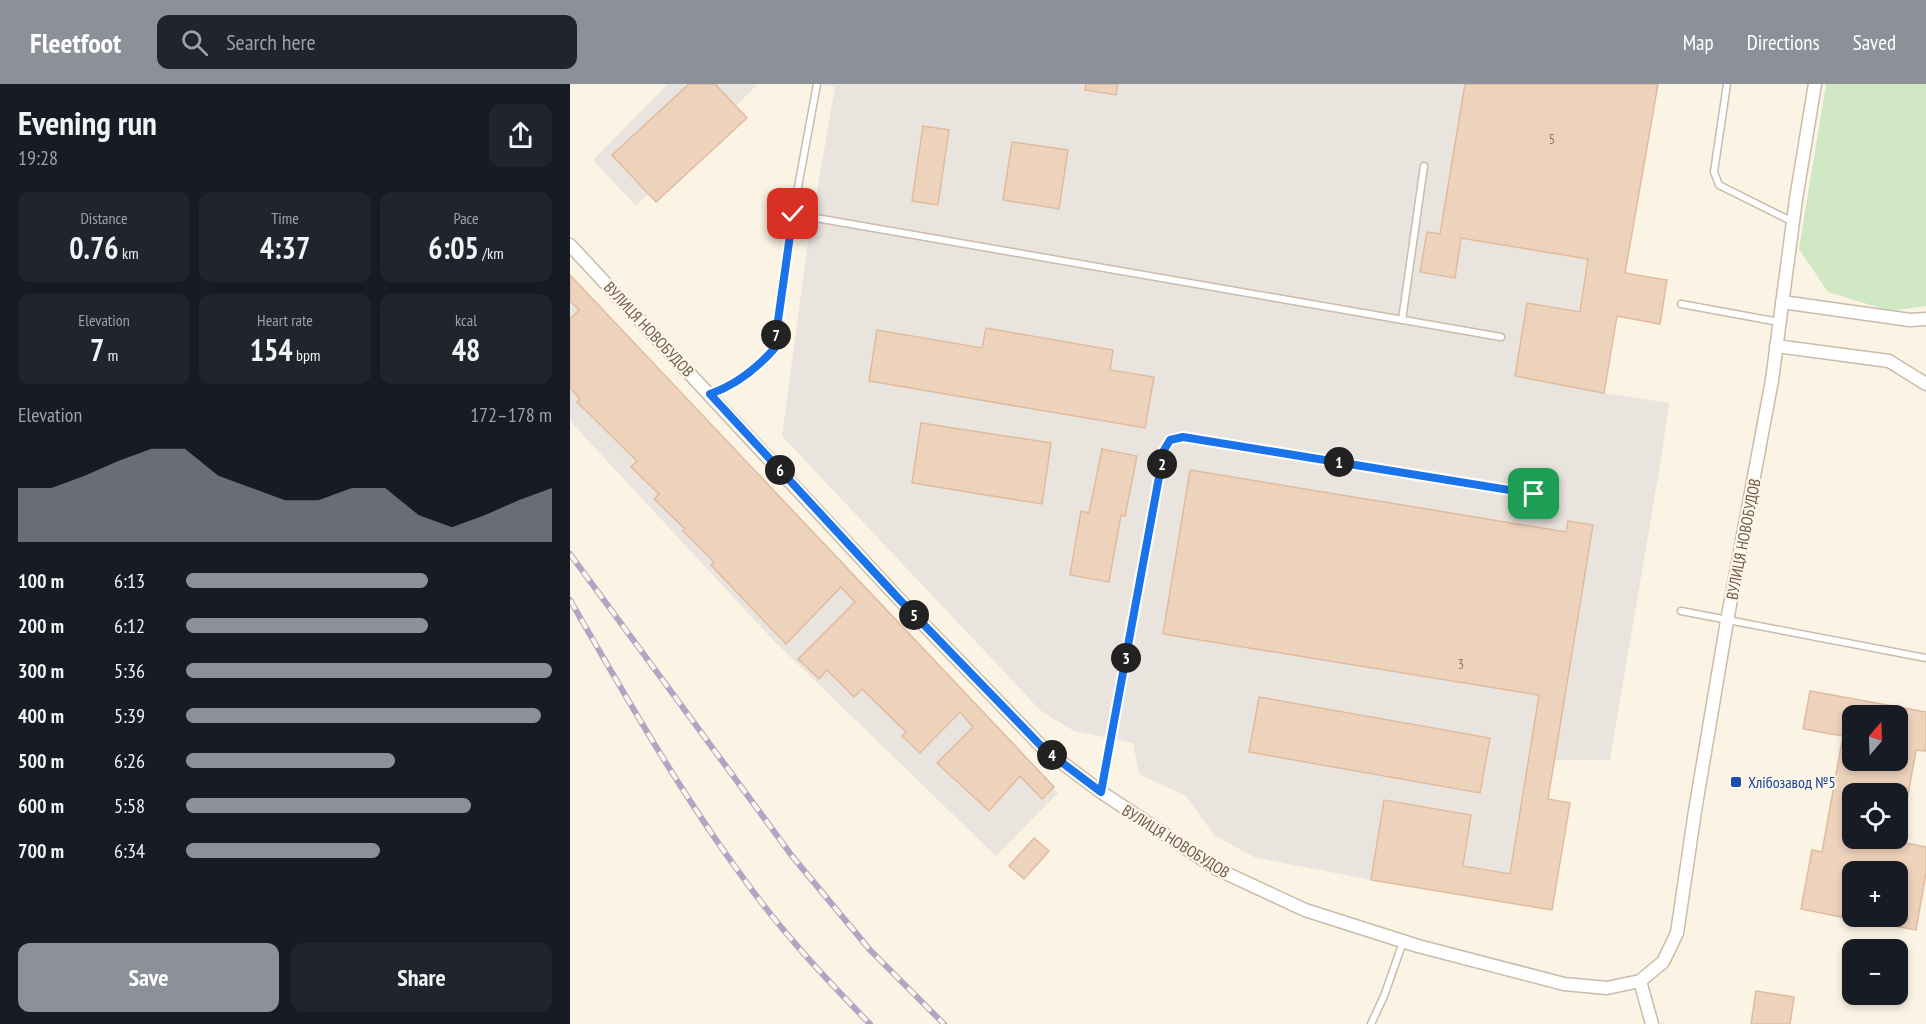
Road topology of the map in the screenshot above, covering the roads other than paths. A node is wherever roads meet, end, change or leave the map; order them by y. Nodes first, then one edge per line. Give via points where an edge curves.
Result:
1 (817, 84) edge
2 (1727, 84) edge
3 (1815, 84) edge
4 (1424, 166) dead end
5 (793, 214) junction
6 (1793, 222) junction
7 (570, 245) edge
8 (1782, 302) junction
9 (1681, 304) dead end
10 (1926, 319) edge
11 (1402, 320) junction
12 (1779, 322) junction
13 (1501, 337) dead end
14 (1776, 346) junction
15 (1926, 384) edge
16 (710, 394) junction
17 (1534, 494) dead end
18 (1681, 611) dead end
19 (1727, 621) junction
20 (1926, 658) edge
21 (1101, 792) junction
22 (1403, 941) junction
23 (1640, 981) junction
24 (1373, 1023) edge
25 (1652, 1024) edge

1 - 5 lane
2 - 6 lane via 1716,179 1719,185
3 - 6 street, ВУЛИЦЯ НОВОБУДОВ
4 - 11 lane
5 - 11 lane
5 - 16 lane via 774,349 747,375
6 - 8 street, ВУЛИЦЯ НОВОБУДОВ
7 - 16 street, ВУЛИЦЯ НОВОБУДОВ
8 - 10 street
8 - 12 street, ВУЛИЦЯ НОВОБУДОВ
9 - 12 lane
11 - 13 lane
12 - 14 street, ВУЛИЦЯ НОВОБУДОВ
14 - 15 street via 1889,361
14 - 19 street, ВУЛИЦЯ НОВОБУДОВ
16 - 21 street, ВУЛИЦЯ НОВОБУДОВ via 1044,749
17 - 21 lane via 1183,437 1170,440 1164,450
18 - 19 lane
19 - 20 lane
19 - 23 street, ВУЛИЦЯ НОВОБУДОВ via 1677,933 1663,962
21 - 22 street, ВУЛИЦЯ НОВОБУДОВ via 1217,869 1305,910
22 - 23 street, ВУЛИЦЯ НОВОБУДОВ via 1564,984 1607,987
22 - 24 lane
23 - 25 street

